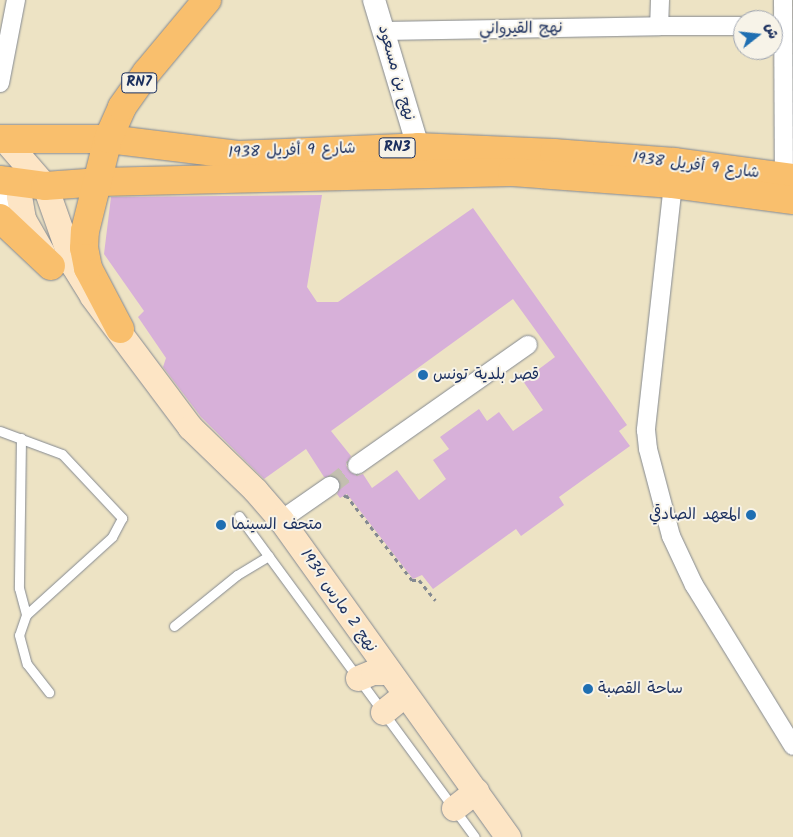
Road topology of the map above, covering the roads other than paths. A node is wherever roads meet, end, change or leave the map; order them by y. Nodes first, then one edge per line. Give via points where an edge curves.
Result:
1 (16, 0) edge
2 (208, 0) edge
3 (374, 0) edge
4 (660, 0) edge
5 (659, 26) junction
6 (733, 26) edge
7 (384, 31) junction
8 (780, 60) edge
9 (0, 83) edge
10 (418, 147) junction
11 (374, 161) junction
12 (104, 162) junction
13 (16, 165) edge
14 (674, 173) junction
15 (789, 188) edge
16 (0, 205) edge
17 (0, 218) edge
18 (51, 266) junction
19 (120, 329) junction
20 (528, 345) dead end
21 (0, 431) edge
22 (21, 438) junction
23 (357, 465) tunnel mouth
24 (330, 486) tunnel mouth
25 (239, 516) dead end
26 (281, 520) junction
27 (269, 556) junction
28 (26, 614) junction
29 (174, 626) dead end
30 (389, 672) junction
31 (358, 678) junction
32 (49, 692) dead end
33 (405, 694) junction
34 (384, 712) junction
35 (793, 746) edge
36 (476, 790) junction
37 (454, 808) junction
38 (475, 837) edge
39 (508, 837) edge

1 - 9 street
2 - 12 main road, RN7 via 147,72 122,108
3 - 7 street, نهج بن مسعود
4 - 5 street
5 - 6 street, نهج القيرواني
5 - 7 street, نهج القيرواني
7 - 10 street, نهج بن مسعود
8 - 15 street
10 - 11 main road, شارع 9 أفريل 1938 / RN3
10 - 14 main road, شارع 9 أفريل 1938 / RN3
11 - 12 main road, شارع 9 أفريل 1938 / RN3
11 - 12 main road, شارع 9 أفريل 1938 / RN3 via 238,155
11 - 14 main road, شارع 9 أفريل 1938 / RN3 via 512,172
12 - 13 main road, شارع 9 أفريل 1938 / RN3
12 - 13 main road, شارع 9 أفريل 1938 / RN3
12 - 19 main road via 85,231 85,257
13 - 16 street
13 - 18 main road, نهج 2 مارس 1934 via 23,219
13 - 19 main road, نهج 2 مارس 1934 via 73,265
14 - 15 main road, شارع 9 أفريل 1938 / RN3
14 - 35 street via 646,430 648,449 671,536 694,586
17 - 18 main road
18 - 19 main road, نهج 2 مارس 1934
19 - 26 main road, نهج 2 مارس 1934 via 150,376 190,427
20 - 23 street
21 - 22 lane
22 - 28 lane via 19,588
22 - 28 lane via 62,454 122,518 112,537
24 - 26 street
25 - 27 lane
26 - 30 main road, نهج 2 مارس 1934
27 - 29 lane via 237,575
27 - 31 lane
28 - 32 lane via 19,635 27,664
30 - 31 main road via 373,672
30 - 33 main road, نهج 2 مارس 1934
31 - 34 lane
33 - 34 main road
33 - 36 main road, نهج 2 مارس 1934
34 - 37 lane
36 - 37 main road
36 - 39 main road, نهج 2 مارس 1934
37 - 38 lane

